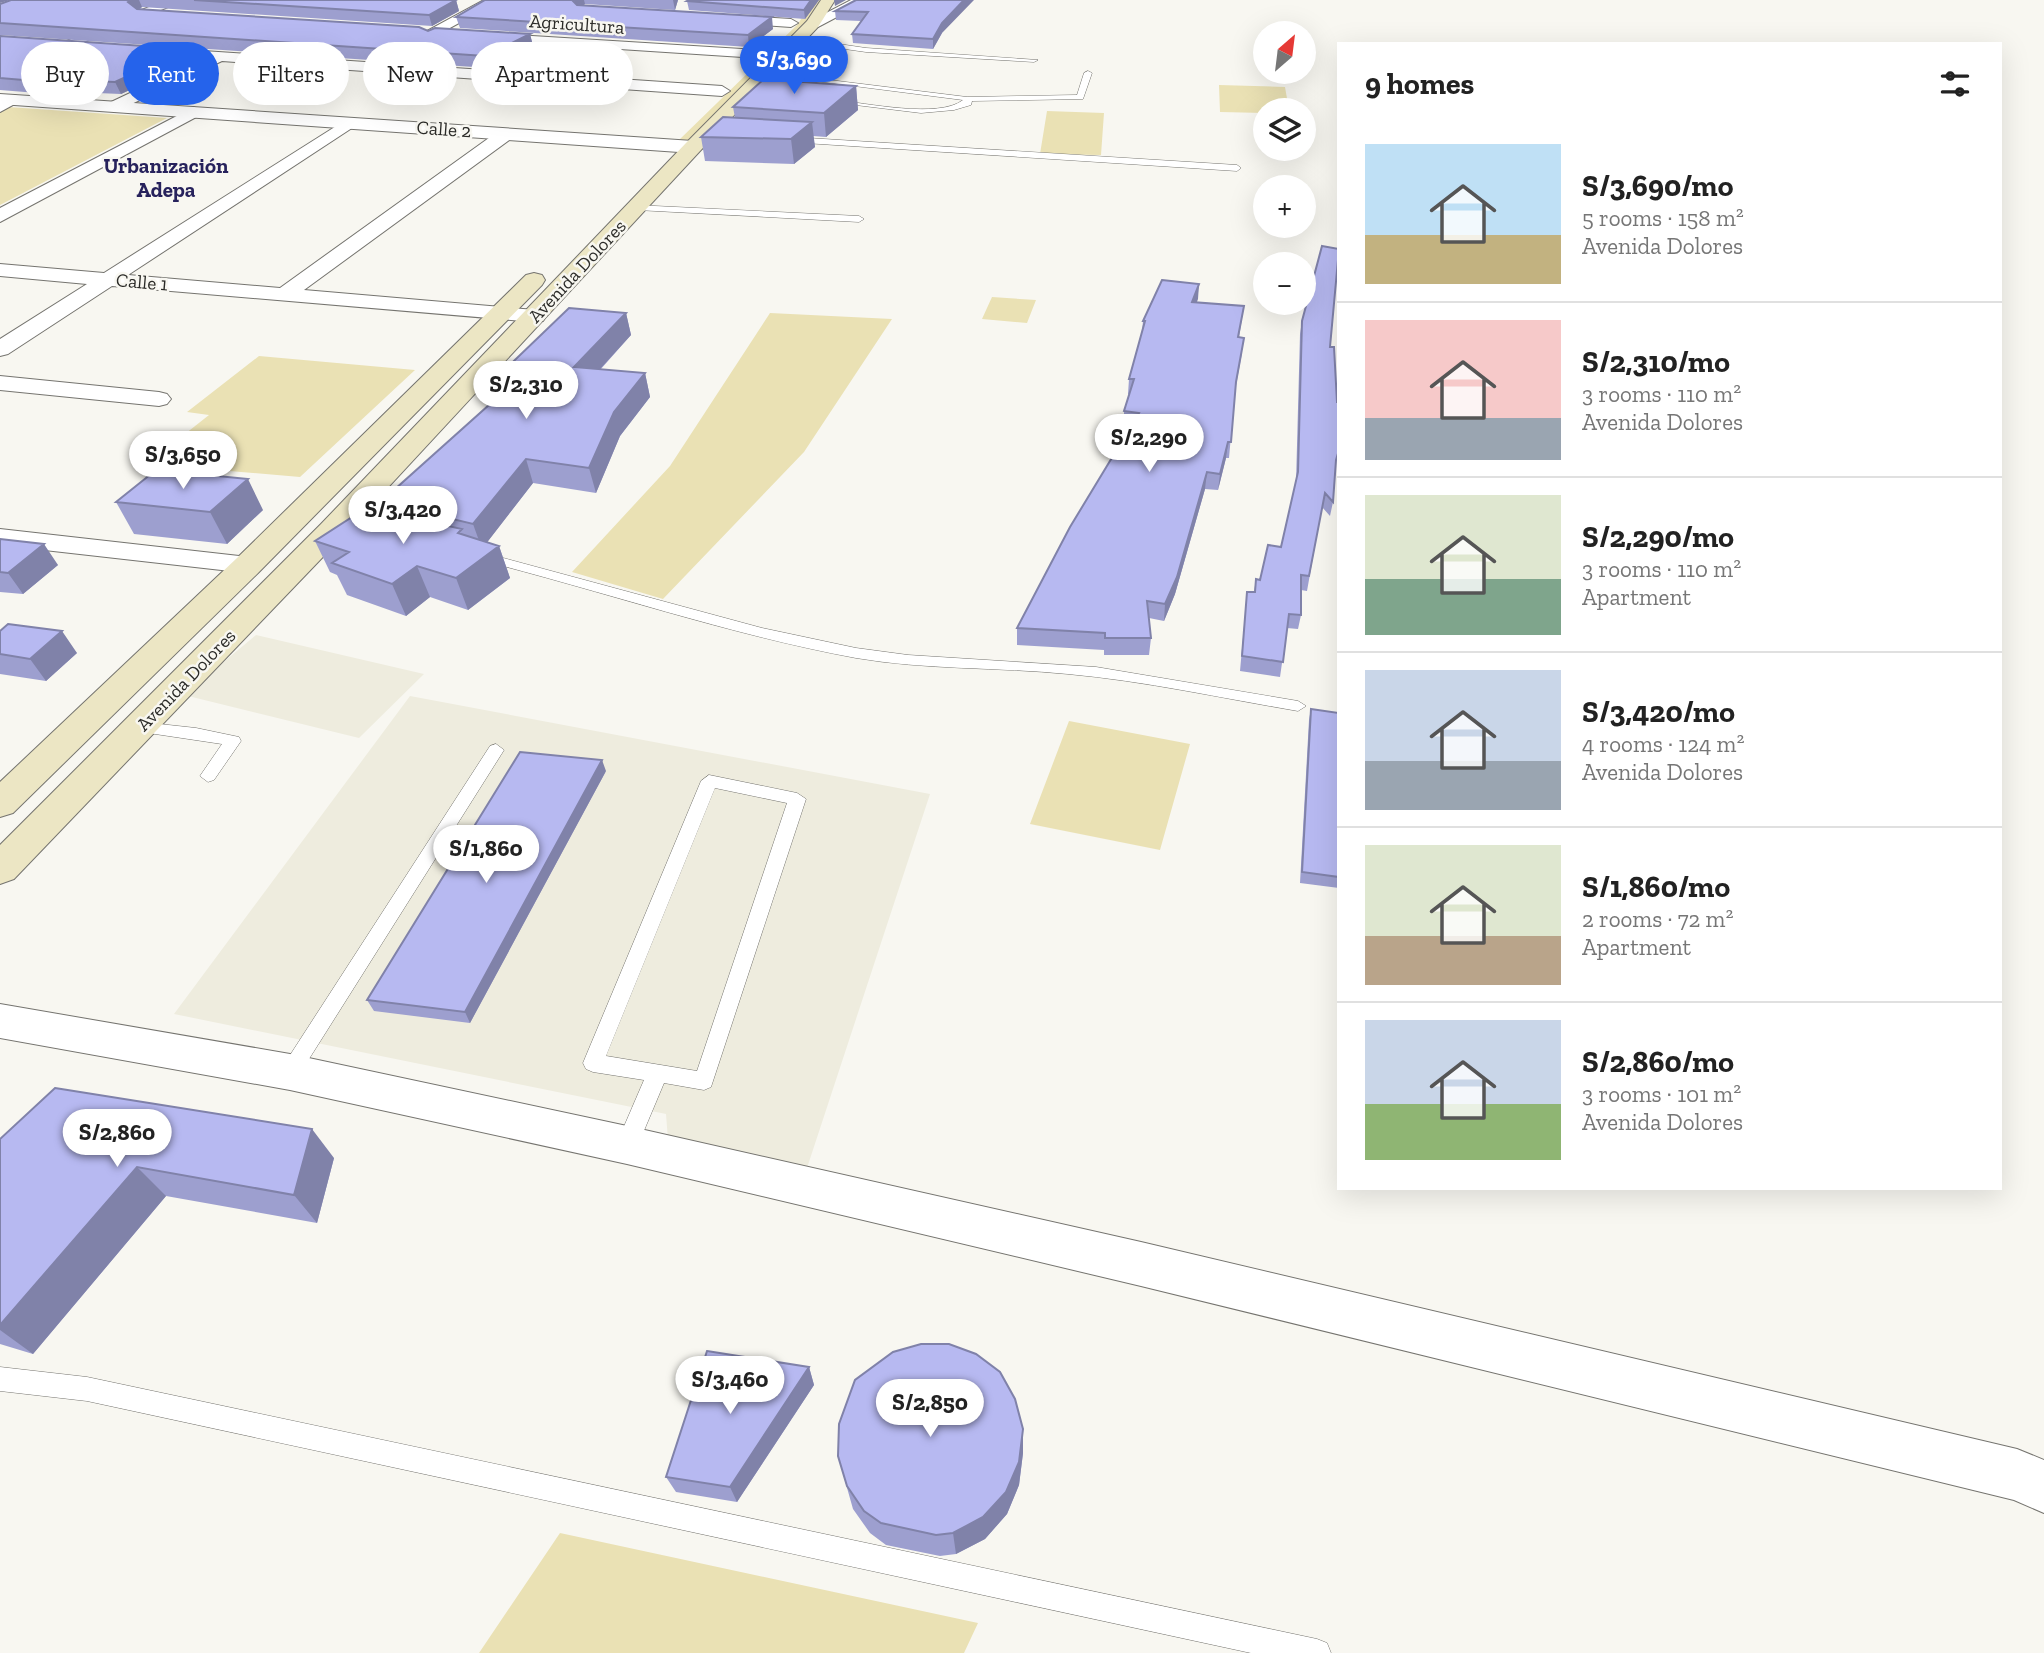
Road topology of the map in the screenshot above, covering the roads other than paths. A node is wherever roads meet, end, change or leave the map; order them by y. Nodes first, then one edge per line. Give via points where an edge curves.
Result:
1 (178, 0) edge
2 (828, 0) edge
3 (862, 0) edge
4 (489, 3) edge
5 (458, 4) dead end
6 (142, 14) junction
7 (183, 17) edge
8 (715, 19) edge
9 (813, 24) junction
10 (796, 25) junction
11 (554, 26) edge
12 (394, 32) edge
13 (432, 34) junction
14 (527, 40) junction
15 (65, 42) edge
16 (415, 42) edge
17 (758, 54) junction
18 (220, 56) joint
19 (1034, 60) dead end
20 (363, 66) edge
21 (457, 70) edge
22 (1088, 73) dead end
23 (765, 74) junction
24 (731, 82) junction
25 (967, 99) junction
26 (5, 102) edge
27 (831, 102) edge
28 (115, 106) junction
29 (704, 109) dead end
30 (194, 112) junction
31 (349, 123) junction
32 (506, 134) junction
33 (694, 138) junction
34 (786, 140) edge
35 (1237, 168) dead end
36 (637, 207) junction
37 (0, 216) edge
38 (859, 219) dead end
39 (0, 270) edge
40 (110, 279) junction
41 (284, 295) junction
42 (501, 313) junction
43 (536, 316) junction
44 (0, 349) edge
45 (0, 383) edge
46 (159, 399) dead end
47 (0, 537) edge
48 (470, 553) edge
49 (248, 565) junction
50 (1298, 706) dead end
51 (141, 727) junction
52 (496, 750) dead end
53 (208, 776) dead end
54 (0, 804) edge
55 (0, 869) edge
56 (0, 1021) edge
57 (290, 1072) junction
58 (657, 1074) junction
59 (627, 1145) junction
60 (0, 1379) edge
61 (2044, 1487) edge
62 (1317, 1653) edge

1 - 6 street
2 - 9 main road, Avenida Dolores
3 - 9 street
4 - 5 street
4 - 13 street
6 - 7 street
6 - 15 street
8 - 10 street
9 - 10 main road, Avenida Dolores
10 - 17 main road, Avenida Dolores
10 - 19 lane via 866,50
10 - 23 main road, Avenida Dolores
11 - 14 street
12 - 13 street, Agricultura
13 - 14 street, Agricultura
13 - 16 street
14 - 17 street, Agricultura
17 - 24 main road, Avenida Dolores
18 - 20 street
18 - 28 street
21 - 24 street
22 - 25 lane via 1080,97
23 - 25 lane
23 - 33 main road, Avenida Dolores via 750,95
24 - 29 main road, Avenida Dolores
25 - 27 lane via 968,103 956,109 937,111
26 - 28 street, Calle 2
28 - 30 street, Calle 2
30 - 31 street, Calle 2
30 - 37 street
31 - 32 street, Calle 2
31 - 40 street
32 - 33 street, Calle 2
32 - 41 street
33 - 36 main road, Avenida Dolores
33 - 42 main road, Avenida Dolores
34 - 35 lane
36 - 38 lane
36 - 43 main road, Avenida Dolores
39 - 40 street, Calle 1
40 - 41 street, Calle 1
40 - 44 street
41 - 42 street, Calle 1
42 - 43 street, Calle 1
42 - 49 main road, Avenida Dolores
43 - 51 main road, Avenida Dolores via 344,531
45 - 46 street
47 - 49 street
48 - 50 lane via 671,610 856,653 1071,669
49 - 54 main road, Avenida Dolores
51 - 53 lane via 233,741
51 - 55 main road, Avenida Dolores
52 - 57 lane
56 - 57 street
57 - 59 street
58 - 58 lane via 704,1080 797,799 709,781 593,1063
58 - 59 lane
59 - 61 street via 1936,1455 2017,1475
60 - 62 lane via 87,1389

